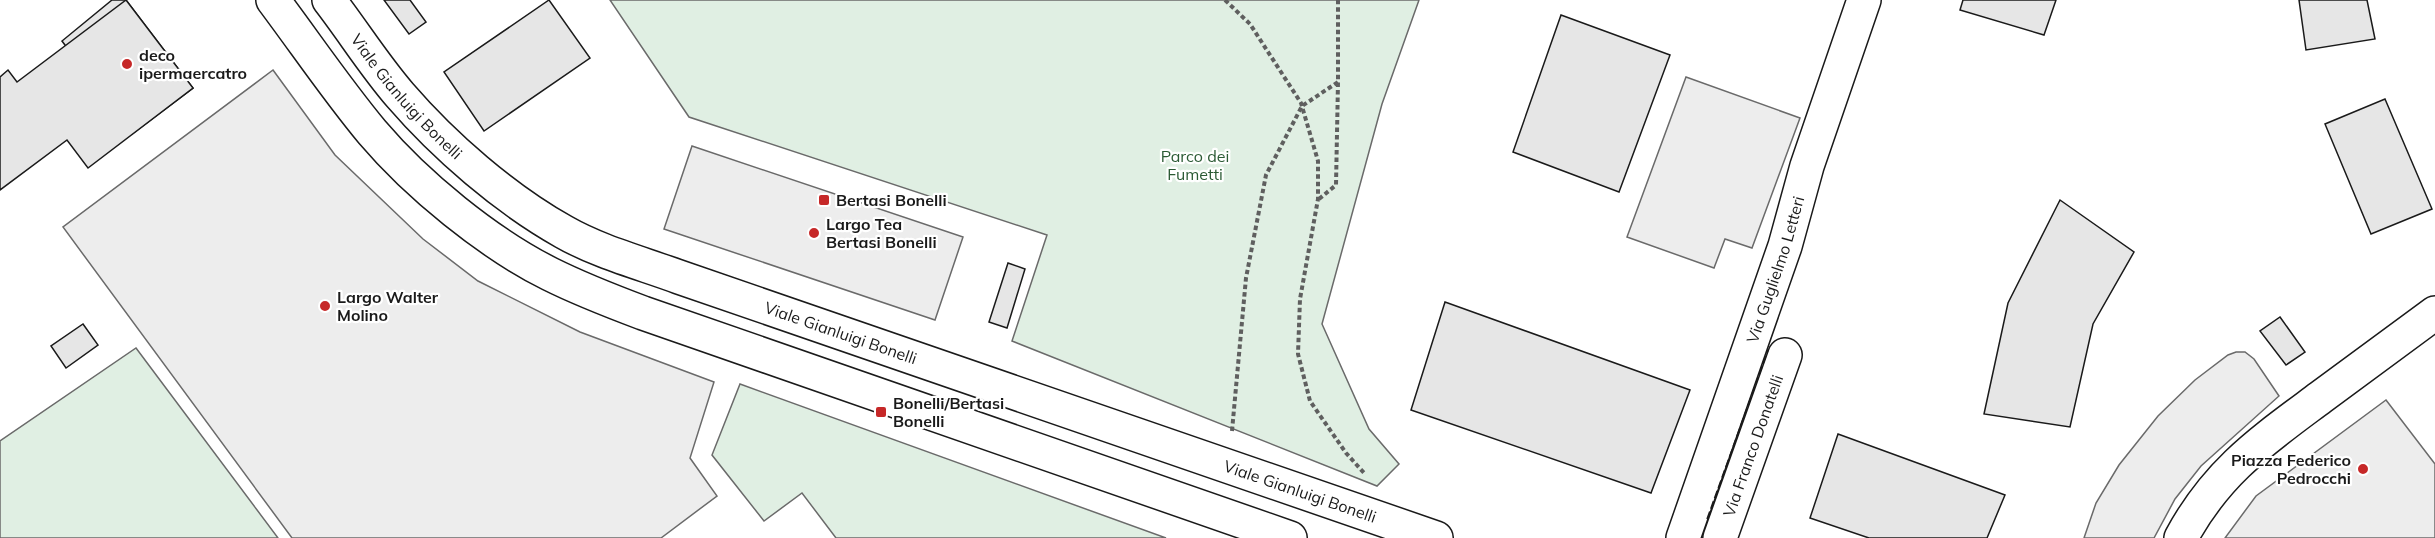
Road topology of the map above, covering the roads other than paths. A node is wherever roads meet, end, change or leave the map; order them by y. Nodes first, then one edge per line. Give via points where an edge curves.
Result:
1 (273, 0) edge
2 (329, 0) edge
3 (1864, 0) edge
4 (2435, 313) edge
5 (1785, 355) dead end
6 (1290, 538) edge
7 (1436, 538) edge
8 (1683, 538) edge
9 (1720, 538) edge
10 (2181, 538) edge

1 - 6 street via 392,153 487,235 550,274 643,313
2 - 7 street, Viale Gianluigi Bonelli via 386,79 435,131 504,192 566,233 679,277
3 - 8 street, Via Guglielmo Letteri via 1807,166 1785,246
4 - 10 street via 2232,466 2206,497
5 - 9 street, Via Franco Donatelli

